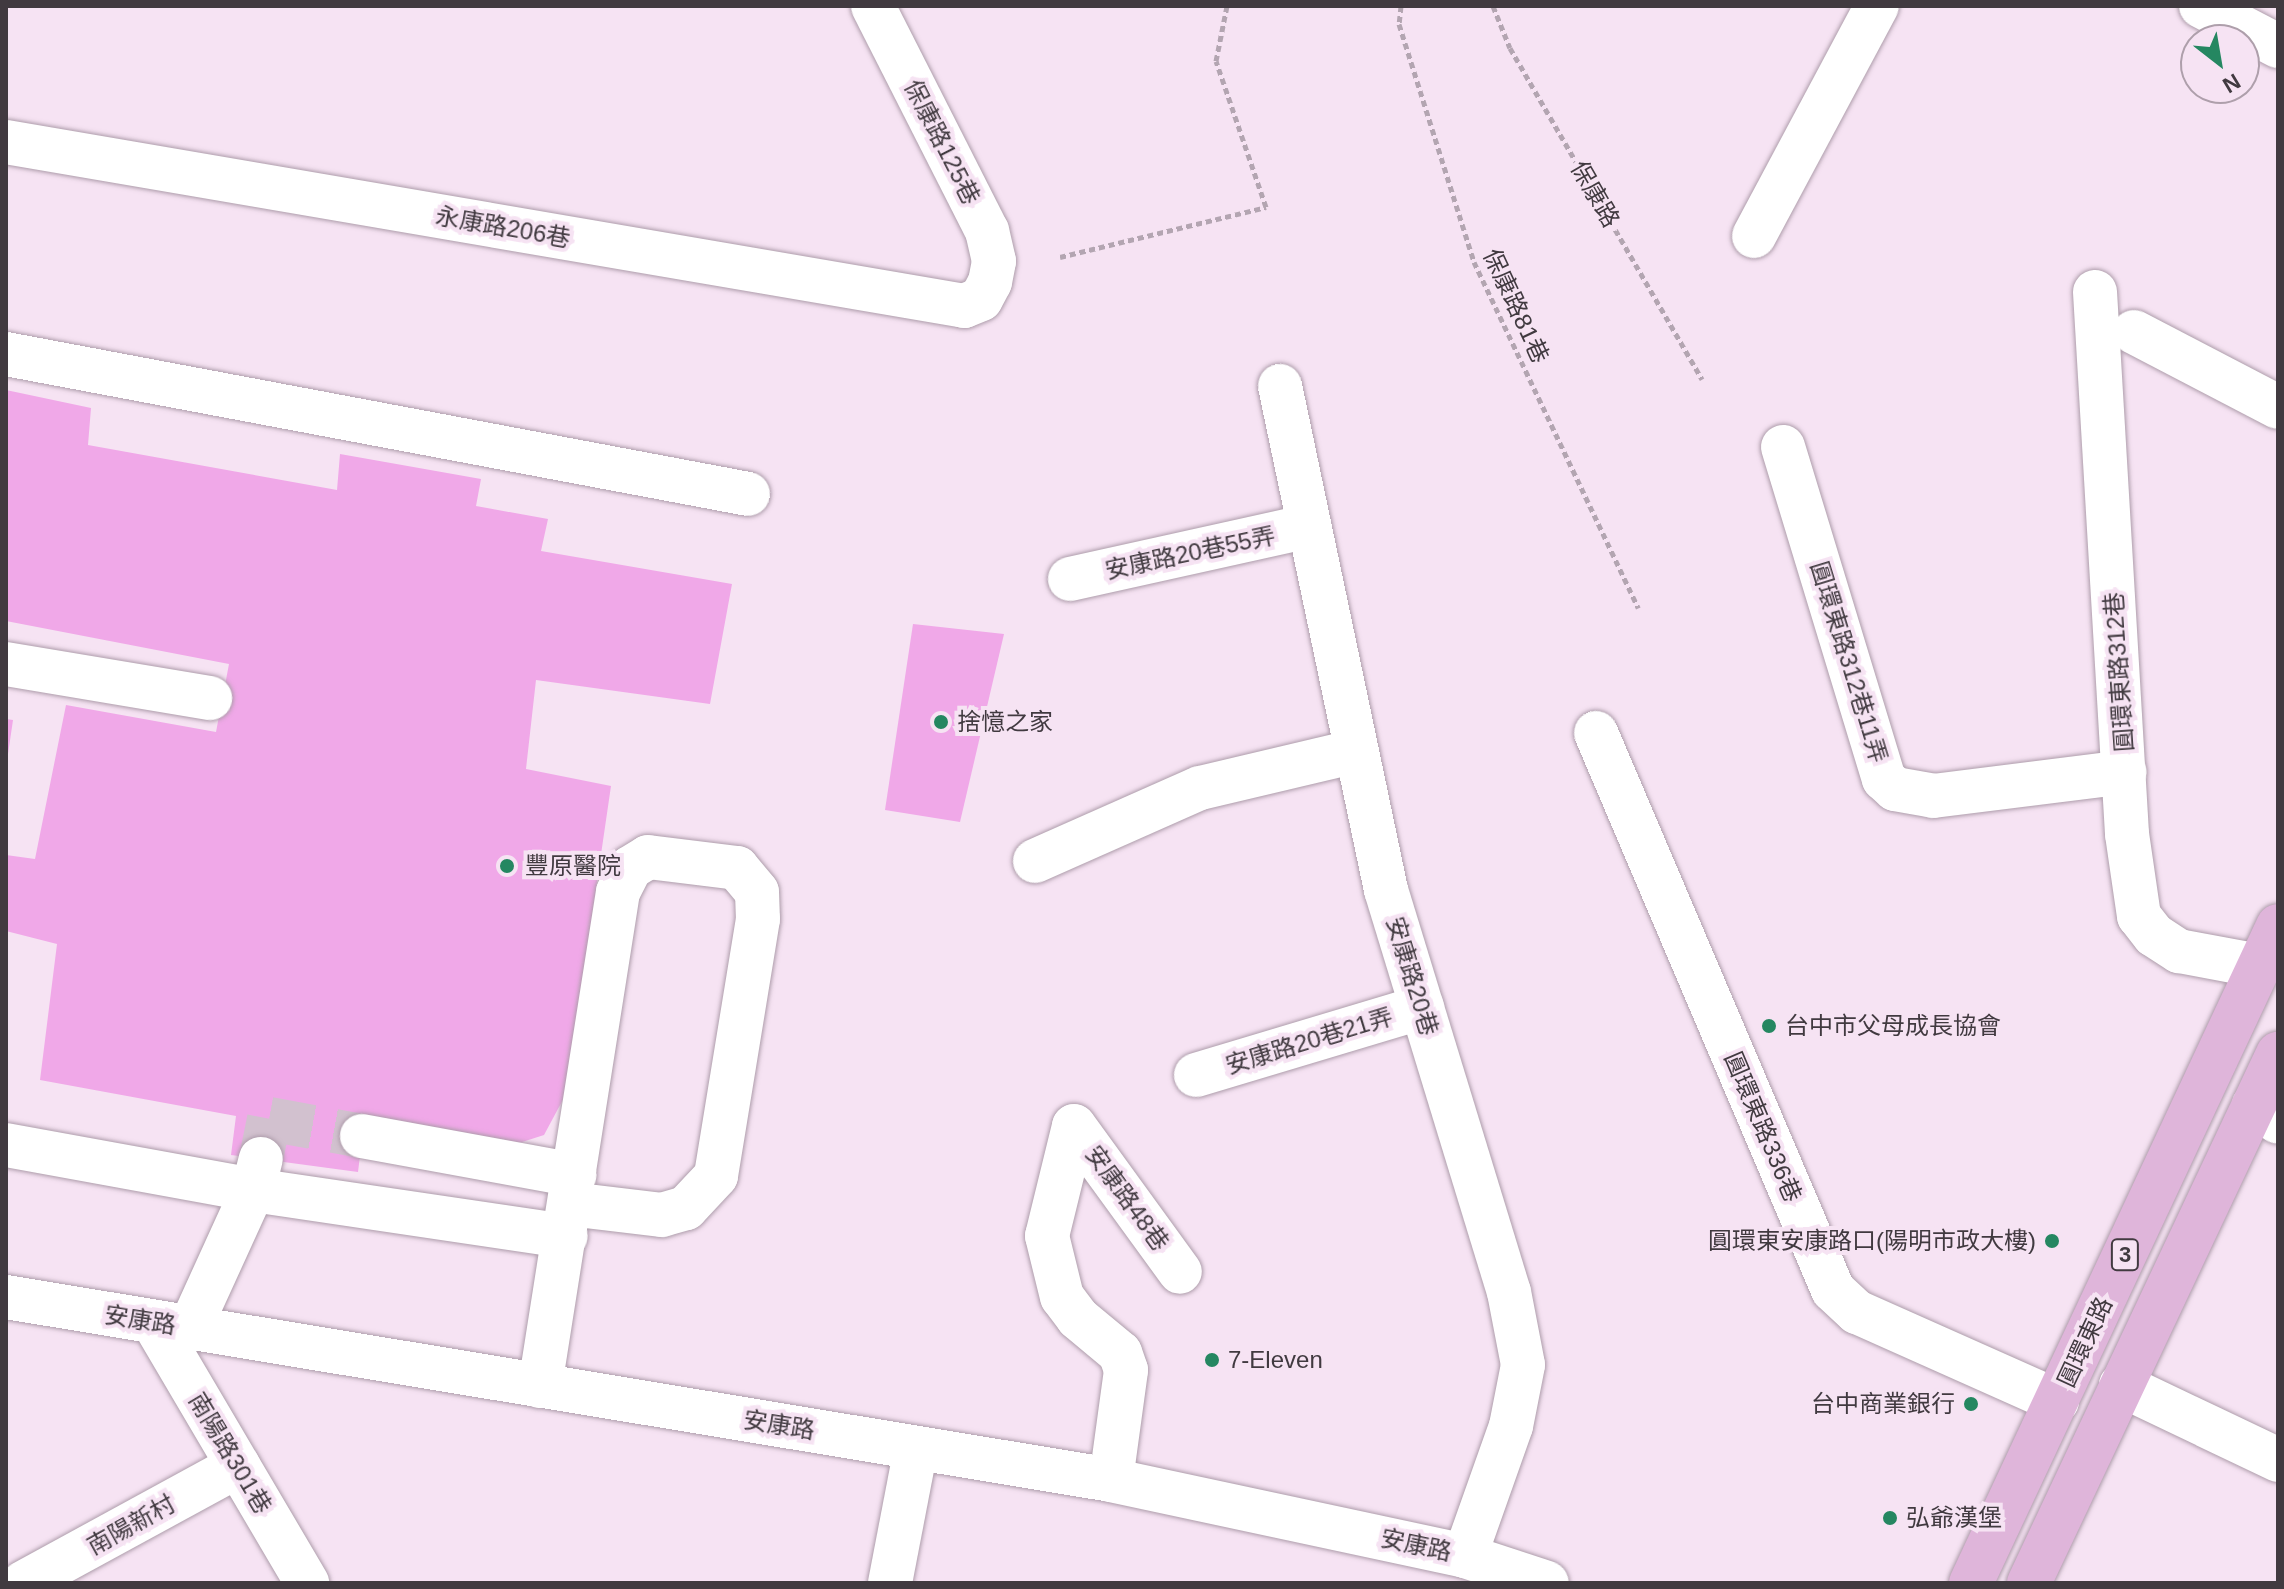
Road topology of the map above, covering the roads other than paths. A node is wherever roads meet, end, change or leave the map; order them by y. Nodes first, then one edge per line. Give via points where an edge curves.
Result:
1 (873, 6) edge
2 (1877, 6) edge
3 (2201, 6) edge
4 (2278, 46) edge
5 (6, 142) edge
6 (1754, 236) dead end
7 (990, 282) joint
8 (2095, 292) dead end
9 (2134, 332) dead end
10 (6, 354) edge
11 (1280, 386) dead end
12 (2278, 407) edge
13 (1783, 447) dead end
14 (748, 494) dead end
15 (1309, 526) junction
16 (1070, 579) dead end
17 (6, 664) edge
18 (210, 698) dead end
19 (1596, 733) dead end
20 (1356, 751) junction
21 (2125, 772) junction
22 (1035, 861) dead end
23 (2278, 926) edge
24 (2259, 966) junction
25 (1422, 1007) junction
26 (2278, 1054) edge
27 (1196, 1075) dead end
28 (2266, 1114) edge
29 (362, 1136) tunnel mouth
30 (6, 1145) edge
31 (257, 1175) junction
32 (570, 1205) junction
33 (1180, 1272) dead end
34 (6, 1297) edge
35 (172, 1325) junction
36 (2121, 1385) junction
37 (540, 1386) junction
38 (2057, 1401) junction
39 (916, 1448) junction
40 (2278, 1460) edge
41 (238, 1466) junction
42 (1111, 1480) junction
43 (1465, 1556) junction
44 (23, 1583) edge
45 (307, 1583) edge
46 (890, 1583) edge
47 (1547, 1583) edge
48 (1971, 1583) edge
49 (2029, 1583) edge

1 - 7 street, 保康路125巷 via 987,231 994,261
2 - 6 street
3 - 4 street
5 - 7 street, 永康路206巷 via 964,306 981,299
8 - 21 street, 圓環東路312巷
9 - 12 street
10 - 14 street
11 - 15 street, 安康路20巷
13 - 21 street, 圓環東路312巷11弄 via 1884,779 1895,789 1933,796
15 - 16 street, 安康路20巷55弄
15 - 20 street, 安康路20巷
17 - 18 street
19 - 38 street, 圓環東路336巷 via 1833,1290 1857,1312
20 - 22 street via 1200,788
20 - 25 street, 安康路20巷 via 1386,890
21 - 24 street, 圓環東路312巷 via 2127,834 2139,916 2154,935 2179,951
23 - 24 main road, 圓環東路 / 3
24 - 38 main road, 圓環東路 / 3
25 - 27 street, 安康路20巷21弄
25 - 43 street, 安康路20巷 via 1509,1292 1523,1365 1511,1426
26 - 28 main road, 3
28 - 36 main road, 3
29 - 32 street
30 - 31 street
31 - 32 street
31 - 35 street
32 - 32 street via 623,880 648,857 737,868 757,892 758,919 716,1176 686,1208 662,1215
32 - 37 street
33 - 42 street, 安康路48巷 via 1074,1126 1047,1236 1062,1297 1120,1353 1126,1370
34 - 35 street, 安康路
35 - 37 street, 安康路
35 - 41 street, 南陽路301巷
36 - 40 street
36 - 49 main road, 3
37 - 39 street, 安康路
38 - 48 main road, 圓環東路 / 3
39 - 42 street, 安康路
39 - 46 street
41 - 44 street, 南陽新村
41 - 45 street, 南陽路301巷
42 - 43 street, 安康路
43 - 47 street, 安康路

